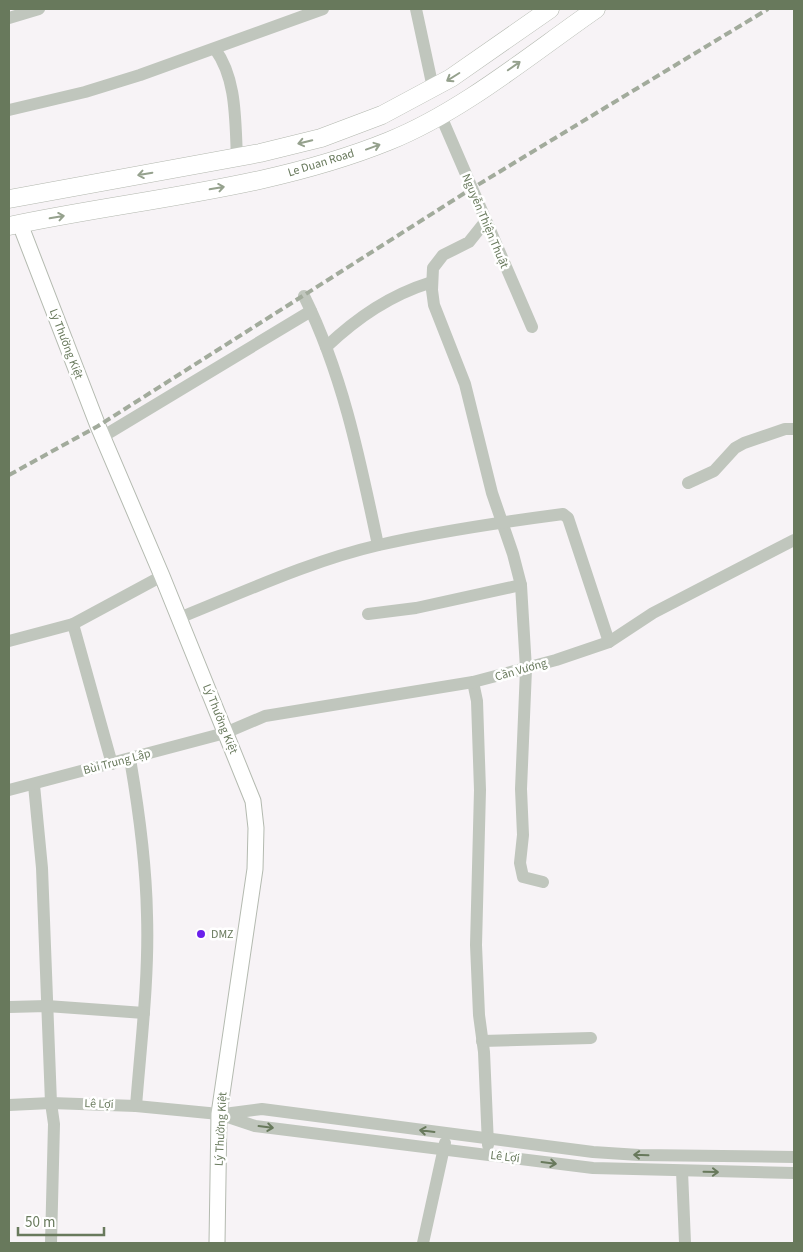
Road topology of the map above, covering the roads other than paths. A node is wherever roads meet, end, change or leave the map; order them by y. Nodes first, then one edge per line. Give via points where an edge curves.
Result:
1 (39, 9) edge
2 (323, 9) edge
3 (416, 9) edge
4 (550, 9) edge
5 (596, 9) edge
6 (9, 18) edge
7 (215, 49) junction
8 (433, 88) junction
9 (9, 110) edge
10 (440, 114) junction
11 (237, 157) junction
12 (9, 196) edge
13 (485, 222) junction
14 (14, 225) edge
15 (432, 282) junction
16 (304, 296) dead end
17 (311, 311) junction
18 (532, 327) dead end
19 (326, 347) junction
20 (794, 429) edge
21 (102, 437) junction
22 (688, 483) dead end
23 (502, 522) junction
24 (794, 540) edge
25 (378, 546) junction
26 (162, 576) junction
27 (521, 585) junction
28 (368, 614) dead end
29 (179, 618) junction
30 (73, 624) junction
31 (9, 641) edge
32 (609, 642) junction
33 (526, 669) junction
34 (473, 682) junction
35 (225, 733) junction
36 (130, 759) junction
37 (112, 764) junction
38 (34, 785) junction
39 (9, 790) edge
40 (543, 882) dead end
41 (47, 1006) junction
42 (9, 1007) edge
43 (144, 1012) junction
44 (591, 1038) dead end
45 (482, 1041) junction
46 (51, 1103) junction
47 (9, 1105) edge
48 (136, 1106) junction
49 (219, 1114) junction
50 (333, 1118) junction
51 (448, 1133) junction
52 (331, 1136) junction
53 (487, 1138) junction
54 (444, 1150) junction
55 (593, 1152) junction
56 (489, 1155) junction
57 (746, 1156) junction
58 (794, 1157) edge
59 (593, 1168) junction
60 (682, 1171) junction
61 (746, 1172) junction
62 (794, 1173) edge
63 (51, 1243) edge
64 (217, 1243) edge
65 (423, 1243) edge
66 (686, 1243) edge

1 - 6 street
2 - 7 street
3 - 8 street
4 -> 8 highway, Le Duan Road
10 -> 5 highway, Le Duan Road
7 - 9 street via 85,92
7 - 11 street via 227,71 232,90
8 -> 11 highway, Le Duan Road via 382,115 321,138
10 - 13 street, Nguyễn Thiện Thuật
14 -> 10 highway, Le Duan Road via 265,179 326,164 390,140
11 -> 12 highway, Le Duan Road
12 - 14 highway
13 - 15 street via 469,242 443,255 433,268
13 - 18 street, Nguyễn Thiện Thuật
14 - 21 main road, Lý Thường Kiệt
15 - 19 street via 383,302
15 - 23 street via 434,305 465,384
16 - 17 street
17 - 19 street
17 - 21 street
19 - 25 street via 346,406
20 - 22 street via 744,443 714,471
21 - 26 main road, Lý Thường Kiệt
23 - 25 street
23 - 27 street
23 - 32 street via 566,515
24 - 32 street, Cần Vương via 653,613
25 - 29 street via 289,573
26 - 29 main road, Lý Thường Kiệt
26 - 30 street
27 - 28 street via 416,608
27 - 33 street
29 - 35 main road, Lý Thường Kiệt
30 - 31 street
30 - 37 street
32 - 33 street, Cần Vương
33 - 34 street, Cần Vương
33 - 40 street via 520,868 523,877
34 - 35 street, Cần Vương via 265,716
34 - 45 street via 477,701 480,790 476,945
35 - 36 street, Bùi Trung Lập
35 - 49 main road, Lý Thường Kiệt via 252,801 256,828 255,869
36 - 37 street, Bùi Trung Lập
36 - 43 street via 146,871
37 - 38 street, Bùi Trung Lập
38 - 39 street, Bùi Trung Lập
38 - 41 street via 42,868
41 - 42 street
41 - 43 street
41 - 46 street
43 - 48 street
44 - 45 street
45 - 53 street
46 - 47 street, Lê Lợi
46 - 48 street, Lê Lợi
46 - 63 street via 54,1124
48 - 49 street, Lê Lợi
49 - 50 street, Lê Lợi via 262,1109
49 -> 52 street, Lê Lợi via 256,1126
49 - 64 main road, Lý Thường Kiệt
51 -> 50 street, Lê Lợi
50 - 52 street
51 - 53 street, Lê Lợi
51 - 54 street
52 - 54 street, Lê Lợi
53 - 55 street, Lê Lợi
53 - 56 street
54 - 56 street, Lê Lợi
54 - 65 street
57 -> 55 street, Lê Lợi
55 - 59 street
56 -> 59 street, Lê Lợi
57 - 58 street, Lê Lợi
57 - 61 street
59 - 60 street, Lê Lợi
60 -> 61 street, Lê Lợi
60 - 66 street
61 - 62 street, Lê Lợi

